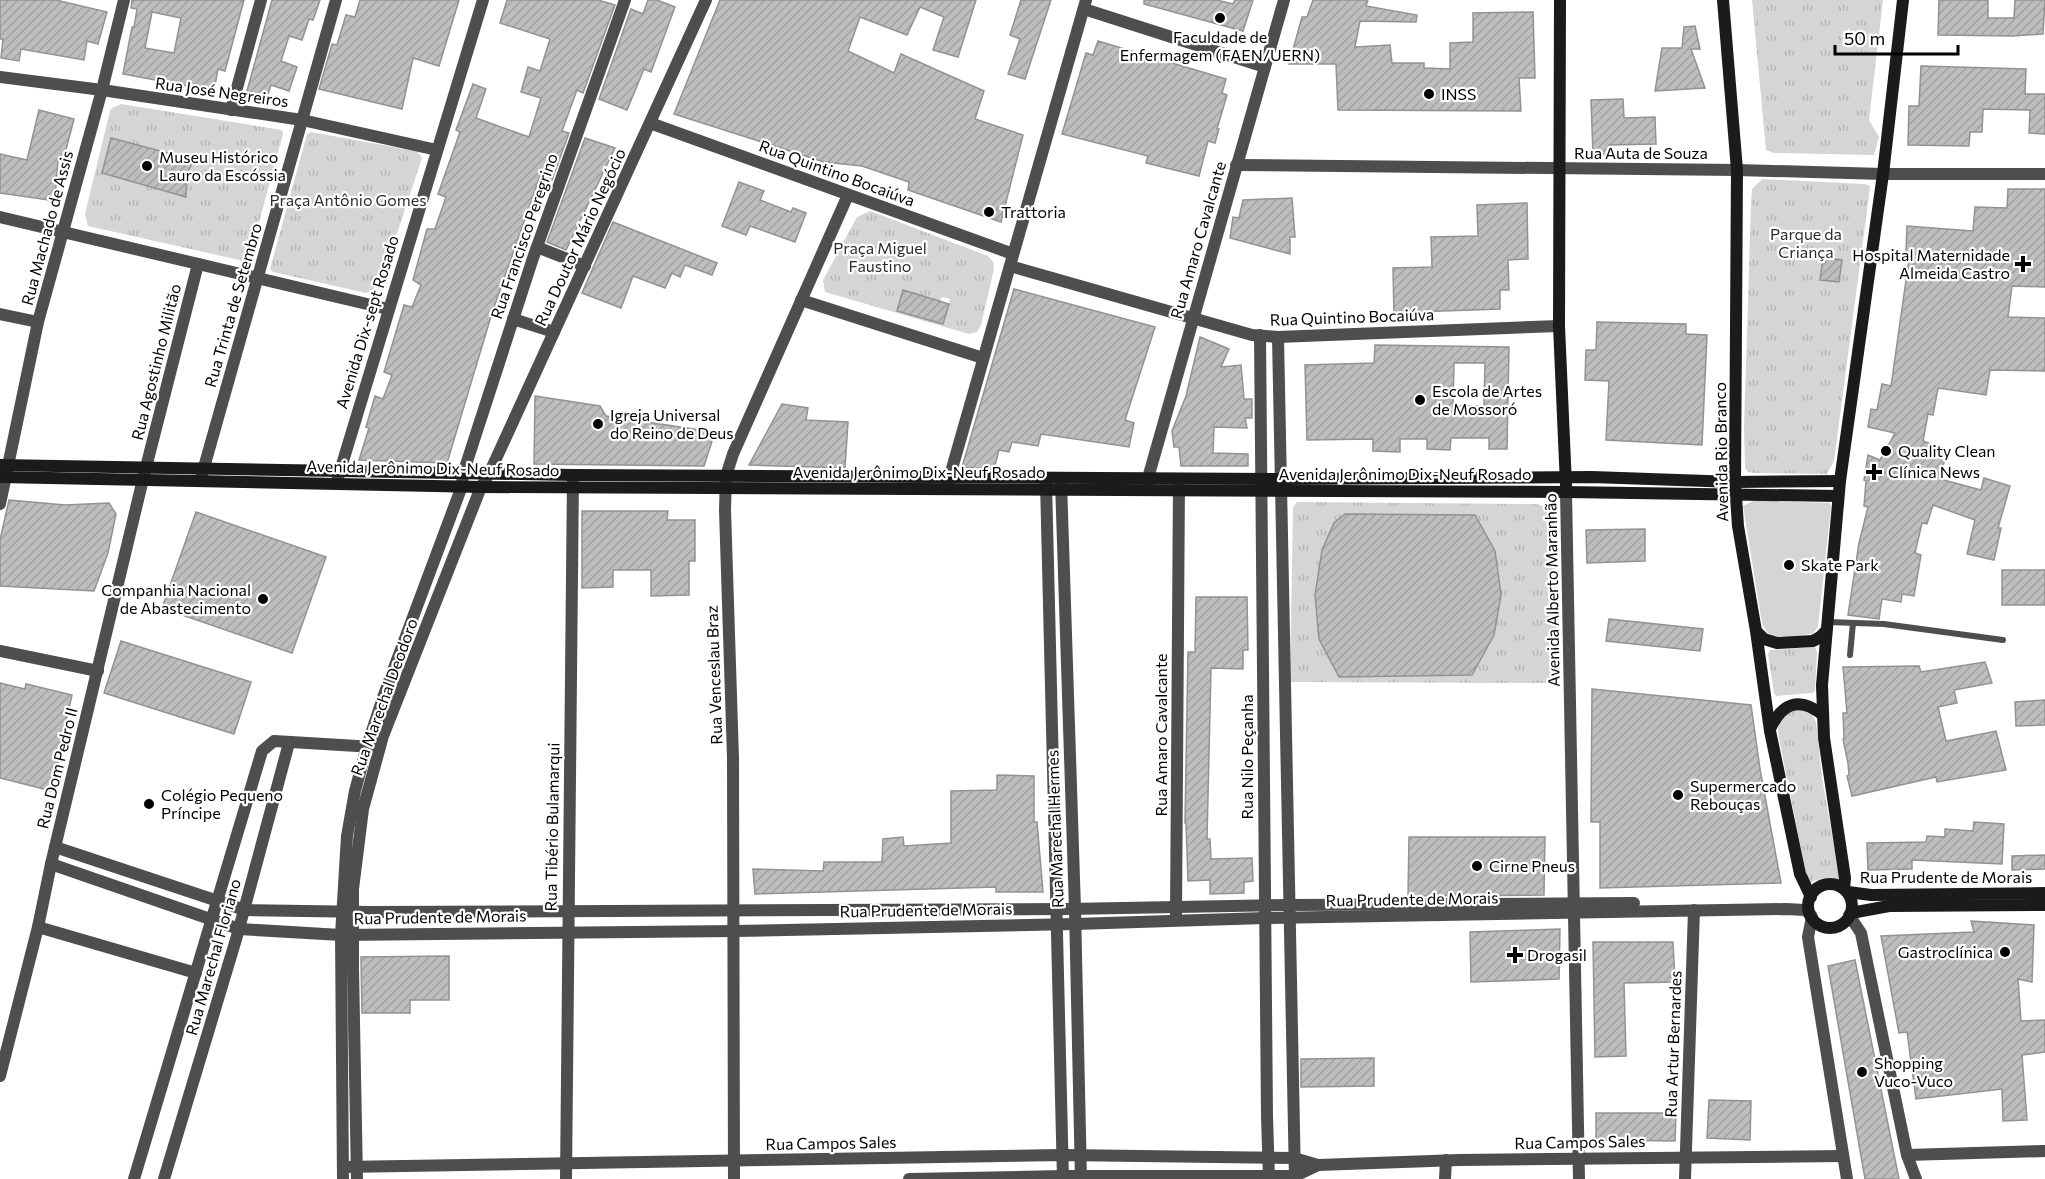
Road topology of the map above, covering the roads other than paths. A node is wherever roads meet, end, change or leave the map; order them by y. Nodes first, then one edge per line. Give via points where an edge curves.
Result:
1 (124, 0) edge
2 (261, 0) edge
3 (336, 0) edge
4 (483, 0) edge
5 (625, 0) edge
6 (706, 0) edge
7 (1284, 0) edge
8 (1560, 0) edge
9 (1723, 0) edge
10 (1903, 0) edge
11 (1085, 5) edge
12 (1264, 67) junction
13 (0, 77) edge
14 (102, 90) junction
15 (231, 110) junction
16 (302, 120) junction
17 (650, 123) junction
18 (437, 150) junction
19 (1236, 165) junction
20 (1559, 169) junction
21 (1737, 170) junction
22 (1883, 174) junction
23 (2045, 174) edge
24 (848, 195) junction
25 (0, 217) edge
26 (63, 232) junction
27 (537, 247) junction
28 (1012, 260) junction
29 (198, 264) junction
30 (585, 266) junction
31 (258, 278) junction
32 (801, 300) junction
33 (388, 309) junction
34 (0, 314) edge
35 (1193, 318) junction
36 (513, 319) junction
37 (38, 322) junction
38 (1559, 326) junction
39 (554, 332) junction
40 (1260, 335) junction
41 (1278, 337) junction
42 (983, 358) junction
43 (4, 471) edge
44 (145, 474) junction
45 (489, 474) junction
46 (202, 475) junction
47 (338, 477) junction
48 (1566, 478) junction
49 (462, 480) junction
50 (572, 481) junction
51 (726, 482) junction
52 (1735, 482) junction
53 (1840, 482) junction
54 (948, 483) junction
55 (1046, 483) junction
56 (1061, 483) junction
57 (1148, 484) junction
58 (1179, 484) junction
59 (1261, 484) junction
60 (1281, 484) junction
61 (481, 486) junction
62 (1566, 492) junction
63 (1736, 496) junction
64 (1838, 496) junction
65 (0, 504) edge
66 (1853, 623) junction
67 (1827, 627) junction
68 (1756, 631) junction
69 (2002, 640) dead end
70 (0, 651) edge
71 (1850, 655) dead end
72 (98, 671) junction
73 (1823, 715) junction
74 (1770, 731) junction
75 (289, 742) junction
76 (374, 747) junction
77 (55, 847) junction
78 (51, 864) junction
79 (1846, 891) junction
80 (2045, 893) edge
81 (1810, 899) junction
82 (218, 901) junction
83 (1289, 905) junction
84 (2045, 905) edge
85 (1176, 907) junction
86 (1575, 908) junction
87 (1056, 909) junction
88 (1075, 909) junction
89 (245, 910) junction
90 (734, 910) junction
91 (1694, 910) junction
92 (348, 911) junction
93 (568, 911) junction
94 (1265, 911) junction
95 (1850, 914) junction
96 (1811, 916) junction
97 (1289, 918) junction
98 (212, 920) junction
99 (1176, 920) junction
100 (1056, 924) junction
101 (1075, 924) junction
102 (38, 927) junction
103 (239, 930) junction
104 (735, 931) junction
105 (568, 932) junction
106 (347, 935) junction
107 (196, 973) junction
108 (0, 1076) edge
109 (2045, 1151) edge
110 (1064, 1155) junction
111 (1907, 1155) junction
112 (1081, 1156) junction
113 (1843, 1156) junction
114 (1685, 1157) junction
115 (1269, 1158) junction
116 (1294, 1158) junction
117 (1578, 1158) junction
118 (1446, 1160) junction
119 (733, 1162) junction
120 (566, 1164) junction
121 (1318, 1165) junction
122 (343, 1173) edge
123 (358, 1173) edge
124 (1064, 1178) edge
125 (1081, 1178) edge
126 (1269, 1178) edge
127 (1295, 1178) edge
128 (134, 1179) edge
129 (164, 1179) edge
130 (566, 1179) edge
131 (734, 1179) edge
132 (909, 1179) edge
133 (1445, 1179) edge
134 (1579, 1179) edge
135 (1685, 1179) edge
136 (1847, 1179) edge
137 (1916, 1179) edge

1 - 14 street, Rua Machado de Assis
2 - 15 street
3 - 16 street, Rua Trinta de Setembro
4 - 18 street, Avenida Dix-sept Rosado
5 - 27 street, Rua Francisco Peregrino
6 - 17 street, Rua Doutor Mário Negócio
7 - 12 street, Rua Amaro Cavalcante
8 - 20 main road, Avenida Alberto Maranhão
9 - 21 main road, Avenida Rio Branco
10 - 22 main road
11 - 12 street
11 - 28 street
12 - 19 street, Rua Amaro Cavalcante
13 - 14 street, Rua José Negreiros
14 - 15 street, Rua José Negreiros
14 - 26 street, Rua Machado de Assis
15 - 16 street, Rua José Negreiros
16 - 18 street, Rua José Negreiros
16 - 31 street, Rua Trinta de Setembro
17 - 24 street, Rua Quintino Bocaiúva
17 - 30 street, Rua Doutor Mário Negócio
18 - 33 street, Avenida Dix-sept Rosado
19 - 20 street, Rua Auta de Souza
19 - 35 street, Rua Amaro Cavalcante
20 - 21 street, Rua Auta de Souza
20 - 38 main road, Avenida Alberto Maranhão
21 - 22 street, Rua Auta de Souza
21 - 52 main road, Avenida Rio Branco
22 - 23 street, Rua Auta de Souza
22 - 53 main road
24 - 28 street, Rua Quintino Bocaiúva
24 - 32 street, Rua Venceslau Braz
25 - 26 street
26 - 29 street
26 - 37 street, Rua Machado de Assis
27 - 30 street
27 - 36 street, Rua Francisco Peregrino
28 - 35 street, Rua Quintino Bocaiúva
28 - 42 street
29 - 31 street
29 - 44 street, Rua Agostinho Militão
30 - 39 street, Rua Doutor Mário Negócio
31 - 33 street
31 - 46 street, Rua Trinta de Setembro
32 - 42 street
32 - 51 street, Rua Venceslau Braz via 733,454
33 - 47 street, Avenida Dix-sept Rosado
34 - 37 street
35 - 40 street, Rua Quintino Bocaiúva
35 - 57 street, Rua Amaro Cavalcante
36 - 39 street
36 - 49 street, Rua Francisco Peregrino
37 - 43 street, Rua Machado de Assis
38 - 41 street, Rua Quintino Bocaiúva
38 - 48 main road, Avenida Alberto Maranhão
39 - 45 street, Rua Doutor Mário Negócio
40 - 41 street, Rua Quintino Bocaiúva
40 - 59 street, Rua Nilo Peçanha
41 - 60 street
42 - 54 street
43 - 44 main road, Avenida Jerônimo Dix-Neuf Rosado
43 - 65 street, Rua Machado de Assis
44 - 46 main road, Avenida Jerônimo Dix-Neuf Rosado
44 - 72 street, Rua Dom Pedro II
45 - 49 street
45 - 50 main road, Avenida Jerônimo Dix-Neuf Rosado
45 - 61 street, Rua Doutor Mário Negócio
46 - 47 main road, Avenida Jerônimo Dix-Neuf Rosado
47 - 49 main road, Avenida Jerônimo Dix-Neuf Rosado
48 - 52 main road
48 - 60 main road, Avenida Jerônimo Dix-Neuf Rosado
48 - 62 main road, Avenida Alberto Maranhão
49 - 61 main road, Avenida Jerônimo Dix-Neuf Rosado
49 - 76 street, Rua Marechal Deodoro via 386,692
50 - 51 main road, Avenida Jerônimo Dix-Neuf Rosado
50 - 61 main road, Avenida Jerônimo Dix-Neuf Rosado
50 - 93 street, Rua Tibério Bulamarqui
51 - 54 main road, Avenida Jerônimo Dix-Neuf Rosado
51 - 90 street, Rua Venceslau Braz
52 - 53 main road
52 - 63 main road, Avenida Rio Branco
53 - 64 main road
54 - 55 main road, Avenida Jerônimo Dix-Neuf Rosado
55 - 56 main road, Avenida Jerônimo Dix-Neuf Rosado
55 - 87 street, Rua Marechal Hermes
56 - 57 main road, Avenida Jerônimo Dix-Neuf Rosado
56 - 88 street, Rua Marechal Hermes
57 - 58 main road, Avenida Jerônimo Dix-Neuf Rosado
58 - 59 main road, Avenida Jerônimo Dix-Neuf Rosado
58 - 85 street, Rua Amaro Cavalcante
59 - 60 main road, Avenida Jerônimo Dix-Neuf Rosado
59 - 94 street, Rua Nilo Peçanha
60 - 62 main road, Avenida Jerônimo Dix-Neuf Rosado
60 - 83 street
61 - 76 street, Rua Marechal Deodoro
62 - 63 main road, Avenida Jerônimo Dix-Neuf Rosado
62 - 86 street, Avenida Alberto Maranhão
63 - 64 main road, Avenida Jerônimo Dix-Neuf Rosado
63 - 68 main road, Avenida Rio Branco
64 - 67 main road
66 - 67 lane
66 - 69 lane
66 - 71 lane
67 - 68 main road via 1813,641 1777,643
67 - 73 main road
68 - 74 main road, Avenida Rio Branco
70 - 72 street
72 - 77 street, Rua Dom Pedro II
73 - 74 main road via 1812,706 1786,707 1776,716
73 - 79 main road
74 - 81 main road, Avenida Rio Branco via 1800,874
75 - 76 street
75 - 82 street, Rua Marechal Floriano via 274,741 260,756
75 - 89 street, Rua Marechal Floriano
76 - 92 street, Rua Marechal Deodoro
77 - 78 street, Rua Dom Pedro II
77 - 82 street, Rua Prudente de Morais
78 - 98 street, Rua Prudente de Morais
78 - 102 street, Rua Dom Pedro II
79 - 80 main road, Rua Prudente de Morais via 1871,895
79 - 81 main road via 1829,884 1816,889
79 - 95 main road via 1852,906
81 - 86 street, Rua Prudente de Morais
81 - 96 main road
82 - 89 street, Rua Prudente de Morais
82 - 98 street, Rua Marechal Floriano
83 - 86 street, Rua Prudente de Morais
83 - 94 street, Rua Prudente de Morais
83 - 97 street
84 - 95 main road, Rua Prudente de Morais via 1889,906
85 - 88 street, Rua Prudente de Morais
85 - 94 street, Rua Prudente de Morais
85 - 99 street, Rua Amaro Cavalcante
86 - 91 street, Rua Prudente de Morais
86 - 97 street, Rua Prudente de Morais
86 - 117 street, Avenida Alberto Maranhão
87 - 88 street, Rua Prudente de Morais
87 - 90 street, Rua Prudente de Morais
87 - 100 street, Rua Marechal Hermes
88 - 101 street, Rua Marechal Hermes
89 - 92 street, Rua Prudente de Morais
89 - 103 street, Rua Marechal Floriano
90 - 93 street, Rua Prudente de Morais
90 - 104 street, Rua Venceslau Braz
91 - 96 street, Rua Prudente de Morais via 1800,909
91 - 114 street, Rua Artur Bernardes
92 - 93 street, Rua Prudente de Morais
92 - 106 street, Rua Marechal Deodoro
93 - 105 street, Rua Tibério Bulamarqui
94 - 97 street, Rua Prudente de Morais
94 - 99 street, Rua Prudente de Morais
94 - 115 street, Rua Nilo Peçanha
95 - 96 main road via 1842,924 1828,927
95 - 111 street via 1861,933
96 - 113 street via 1808,937
97 - 116 street
98 - 103 street, Rua Prudente de Morais
98 - 107 street, Rua Marechal Floriano
99 - 101 street, Rua Prudente de Morais
100 - 101 street, Rua Prudente de Morais
100 - 104 street, Rua Prudente de Morais
100 - 110 street, Rua Marechal Hermes
101 - 112 street, Rua Marechal Hermes
102 - 107 street
102 - 108 street, Rua Dom Pedro II
103 - 106 street, Rua Prudente de Morais
103 - 129 street, Rua Marechal Floriano
104 - 105 street, Rua Prudente de Morais
104 - 119 street, Rua Venceslau Braz
105 - 106 street, Rua Prudente de Morais
105 - 120 street, Rua Tibério Bulamarqui
106 - 122 street, Rua Marechal Deodoro
106 - 123 street, Rua Marechal Deodoro
107 - 128 street, Rua Marechal Floriano
109 - 111 street
110 - 112 street, Rua Campos Sales
110 - 119 street, Rua Campos Sales
110 - 124 street, Rua Marechal Hermes
111 - 137 street
112 - 115 street, Rua Campos Sales
112 - 125 street, Rua Marechal Hermes
113 - 114 street, Rua Campos Sales
113 - 136 street
114 - 117 street, Rua Campos Sales
114 - 135 street, Rua Artur Bernardes
115 - 116 street, Rua Campos Sales
115 - 126 street, Rua Nilo Peçanha
116 - 121 street, Rua Campos Sales
116 - 127 street
117 - 118 street, Rua Campos Sales
117 - 134 street, Avenida Alberto Maranhão
118 - 121 street, Rua Campos Sales
118 - 133 street
119 - 120 street, Rua Campos Sales
119 - 131 street, Rua Venceslau Braz
120 - 123 street, Rua Campos Sales
120 - 130 street, Rua Tibério Bulamarqui
121 - 127 street, Rua Campos Sales
122 - 123 street, Rua Campos Sales
124 - 125 street, Rua Campos Sales
124 - 132 street, Rua Campos Sales
125 - 126 street, Rua Campos Sales
126 - 127 street, Rua Campos Sales

